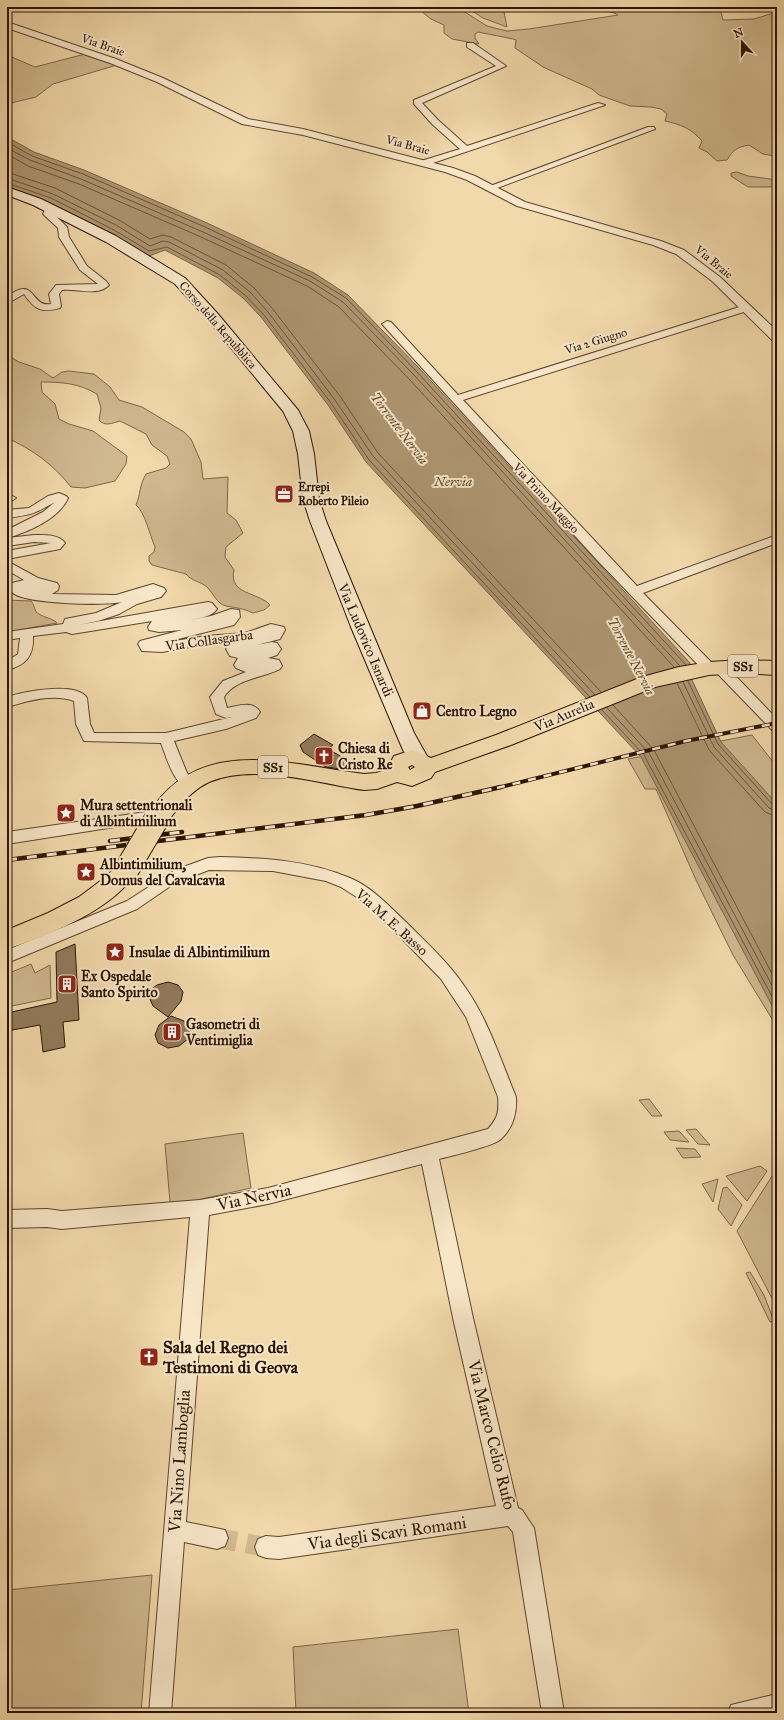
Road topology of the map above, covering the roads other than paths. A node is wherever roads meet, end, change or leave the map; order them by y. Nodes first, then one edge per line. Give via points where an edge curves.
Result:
1 (7, 25) edge
2 (470, 45) dead end
3 (601, 105) dead end
4 (651, 129) dead end
5 (465, 149) junction
6 (424, 163) junction
7 (488, 188) junction
8 (7, 191) edge
9 (50, 208) junction
10 (10, 299) dead end
11 (746, 308) junction
12 (387, 324) dead end
13 (777, 338) edge
14 (455, 399) junction
15 (7, 496) edge
16 (7, 500) edge
17 (7, 514) edge
18 (7, 534) edge
19 (777, 539) edge
20 (7, 542) edge
21 (327, 545) joint
22 (7, 555) edge
23 (7, 565) edge
24 (634, 592) junction
25 (68, 627) junction
26 (26, 633) junction
27 (7, 636) edge
28 (7, 666) edge
29 (711, 668) junction
30 (777, 668) edge
31 (7, 702) edge
32 (777, 727) edge
33 (166, 738) junction
34 (413, 764) junction
35 (189, 784) junction
36 (158, 817) junction
37 (7, 838) edge
38 (7, 940) edge
39 (7, 957) edge
40 (494, 1135) joint
41 (429, 1154) junction
42 (200, 1208) junction
43 (7, 1219) edge
44 (509, 1515) junction
45 (174, 1530) junction
46 (217, 1538) tunnel mouth
47 (266, 1547) tunnel mouth
48 (777, 1705) edge
49 (160, 1713) edge
50 (553, 1713) edge
51 (739, 1713) edge

1 - 6 street, Via Braie via 160,80 245,122 310,134
2 - 5 street via 502,66 416,102
3 - 5 street
4 - 7 street
5 - 6 street
6 - 7 street, Via Braie via 471,178
7 - 11 street, Via Braie via 521,204 680,252 716,279
8 - 9 main road, Corso della Repubblica
9 - 10 street via 48,214 62,227 64,237 83,268 104,285 94,288 65,285 59,287 54,294 56,306 51,308 36,304 27,292 20,291
9 - 21 main road, Corso della Repubblica via 111,239 180,281 290,410 301,431 311,498
11 - 13 street, Via Braie
11 - 14 street, Via 2 Giugno
12 - 14 street, Via Primo Maggio
14 - 24 street, Via Primo Maggio
15 - 16 street via 10,498
17 - 18 street via 35,510 53,497 62,498 55,509
19 - 24 street
20 - 22 street via 42,538 59,542 56,546 46,549
21 - 34 main road, Via Ludovico Isnardi via 370,655 388,691
23 - 25 street, Via Collasgarba via 34,580 53,586 52,590 47,591 23,583 16,586 17,590 31,595 59,599 117,599 153,588 160,591 109,613 72,621
24 - 29 street, Via Primo Maggio
25 - 26 street, Via Collasgarba
25 - 33 street, Via Collasgarba via 75,630 208,606 210,609 203,613 157,623 154,627 214,619 234,613 234,617 228,622 147,642 145,646 149,648 245,637 256,635 267,628 279,630 275,636 233,649 239,654 272,646 272,652 243,662 242,665 248,668 269,661 275,666 234,681 220,690 217,697 221,711 226,713 248,709 253,712 251,715 226,724
26 - 27 street, Via Collasgarba
26 - 28 street via 27,651 24,657
29 - 30 main road, SS1
29 - 32 street, Via Primo Maggio
29 - 34 main road, Via Aurelia / SS1 via 650,681 472,753
31 - 33 street, Via Collasgarba via 23,696 70,694 80,698 89,738
33 - 35 street via 181,775
34 - 35 main road, Via Aurelia / SS1 via 377,781 364,782 247,765 218,771
35 - 36 main road, Via Aurelia / SS1 via 174,795
36 - 37 street
36 - 38 main road, Via Aurelia / SS1, bridge via 127,869 110,888 87,904
39 - 40 street, Via M. E. Basso via 132,905 170,879 208,864 289,867 339,880 364,893 434,959 468,1004 507,1097 508,1111 503,1124
40 - 41 street, Via Nervia
41 - 42 street, Via Nervia via 268,1196
41 - 44 street, Via Marco Celio Rufo via 463,1318
42 - 43 street, Via Nervia via 62,1220
42 - 45 street, Via Nino Lamboglia
44 - 47 street, Via degli Scavi Romani via 286,1547
44 - 50 street, Via Marco Celio Rufo via 515,1517 523,1528
45 - 46 street
45 - 49 street, Via Nino Lamboglia
48 - 51 street

